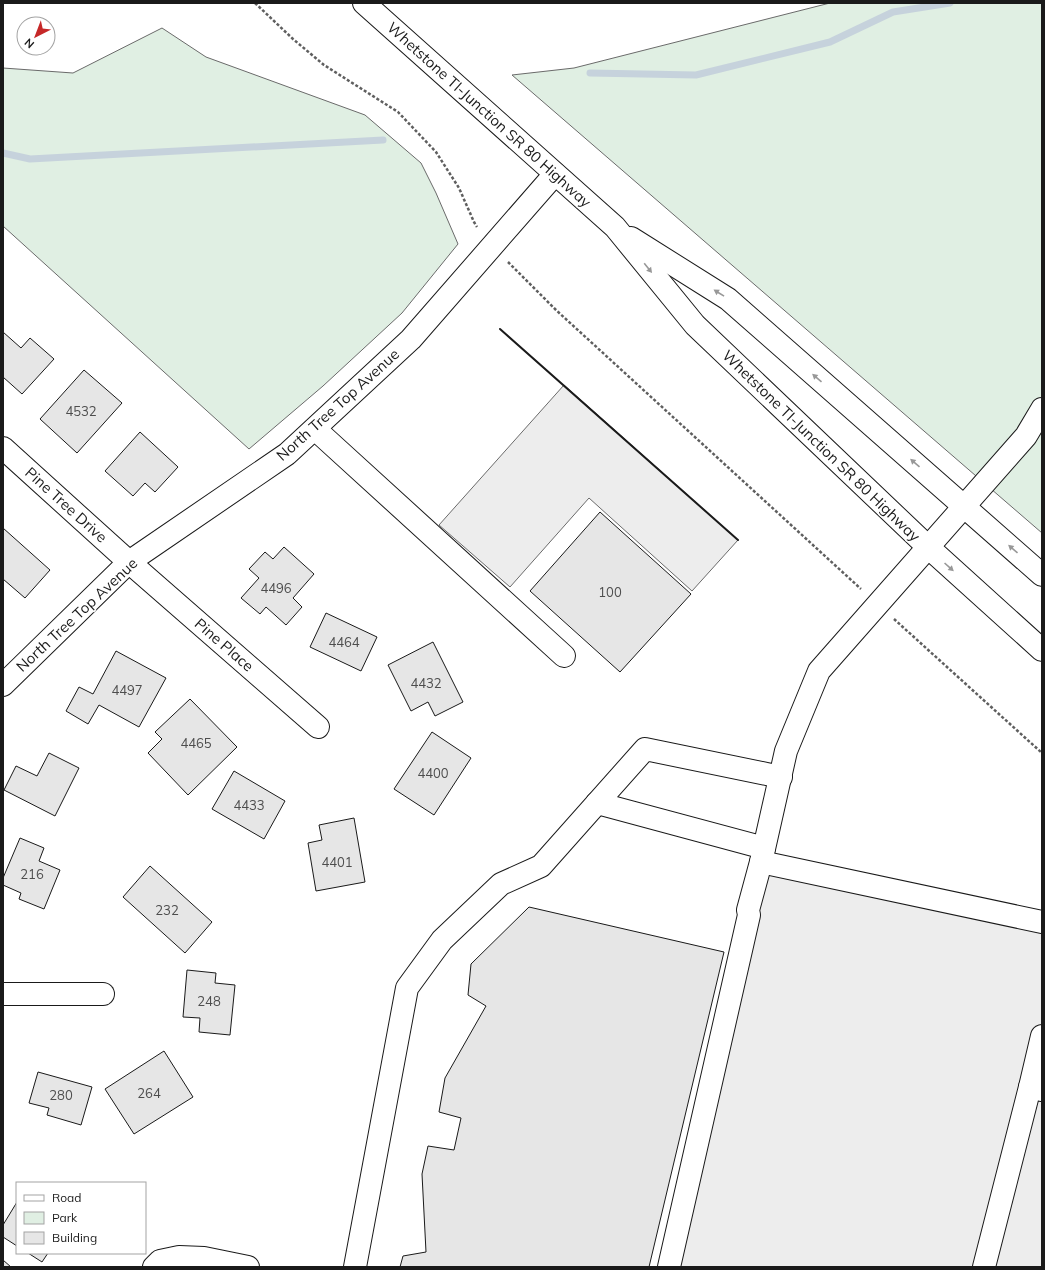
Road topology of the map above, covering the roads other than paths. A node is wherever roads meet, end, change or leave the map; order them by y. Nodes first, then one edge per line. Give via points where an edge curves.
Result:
1 (366, 4) edge
2 (555, 174) junction
3 (615, 227) junction
4 (1042, 409) edge
5 (314, 429) junction
6 (3, 448) edge
7 (964, 506) junction
8 (928, 547) junction
9 (130, 562) junction
10 (1042, 575) edge
11 (1042, 650) edge
12 (564, 656) dead end
13 (3, 685) edge
14 (318, 727) dead end
15 (781, 777) junction
16 (597, 803) junction
17 (763, 855) junction
18 (1042, 922) edge
19 (3, 994) edge
20 (103, 994) dead end
21 (1042, 1036) edge
22 (1036, 1088) edge
23 (154, 1267) edge
24 (248, 1267) edge
25 (355, 1267) edge
26 (669, 1267) edge
27 (984, 1267) edge

1 - 2 main road, Whetstone TI-Junction SR 80 Highway
2 - 3 main road, Whetstone TI-Junction SR 80 Highway
2 - 5 main road, North Tree Top Avenue via 411,340
7 -> 3 main road, Whetstone TI-Junction SR 80 Highway via 728,299
3 -> 8 main road, Whetstone TI-Junction SR 80 Highway via 695,325
4 - 7 main road via 1026,436
5 - 9 main road, North Tree Top Avenue via 287,454
5 - 12 main road
6 - 9 main road, Pine Tree Drive
7 - 8 main road
10 -> 7 main road, Whetstone TI-Junction SR 80 Highway
8 -> 11 main road, Whetstone TI-Junction SR 80 Highway
8 - 15 main road via 820,671 786,751
9 - 13 main road, North Tree Top Avenue
9 - 14 main road, Pine Place
15 - 16 main road via 645,749
15 - 17 main road
16 - 17 main road
16 - 25 main road via 541,866 500,884 442,940 407,988
17 - 18 main road
17 - 26 main road via 748,910 749,915
19 - 20 main road
21 - 22 main road
22 - 27 main road
23 - 24 main road via 160,1261 180,1257 204,1258

